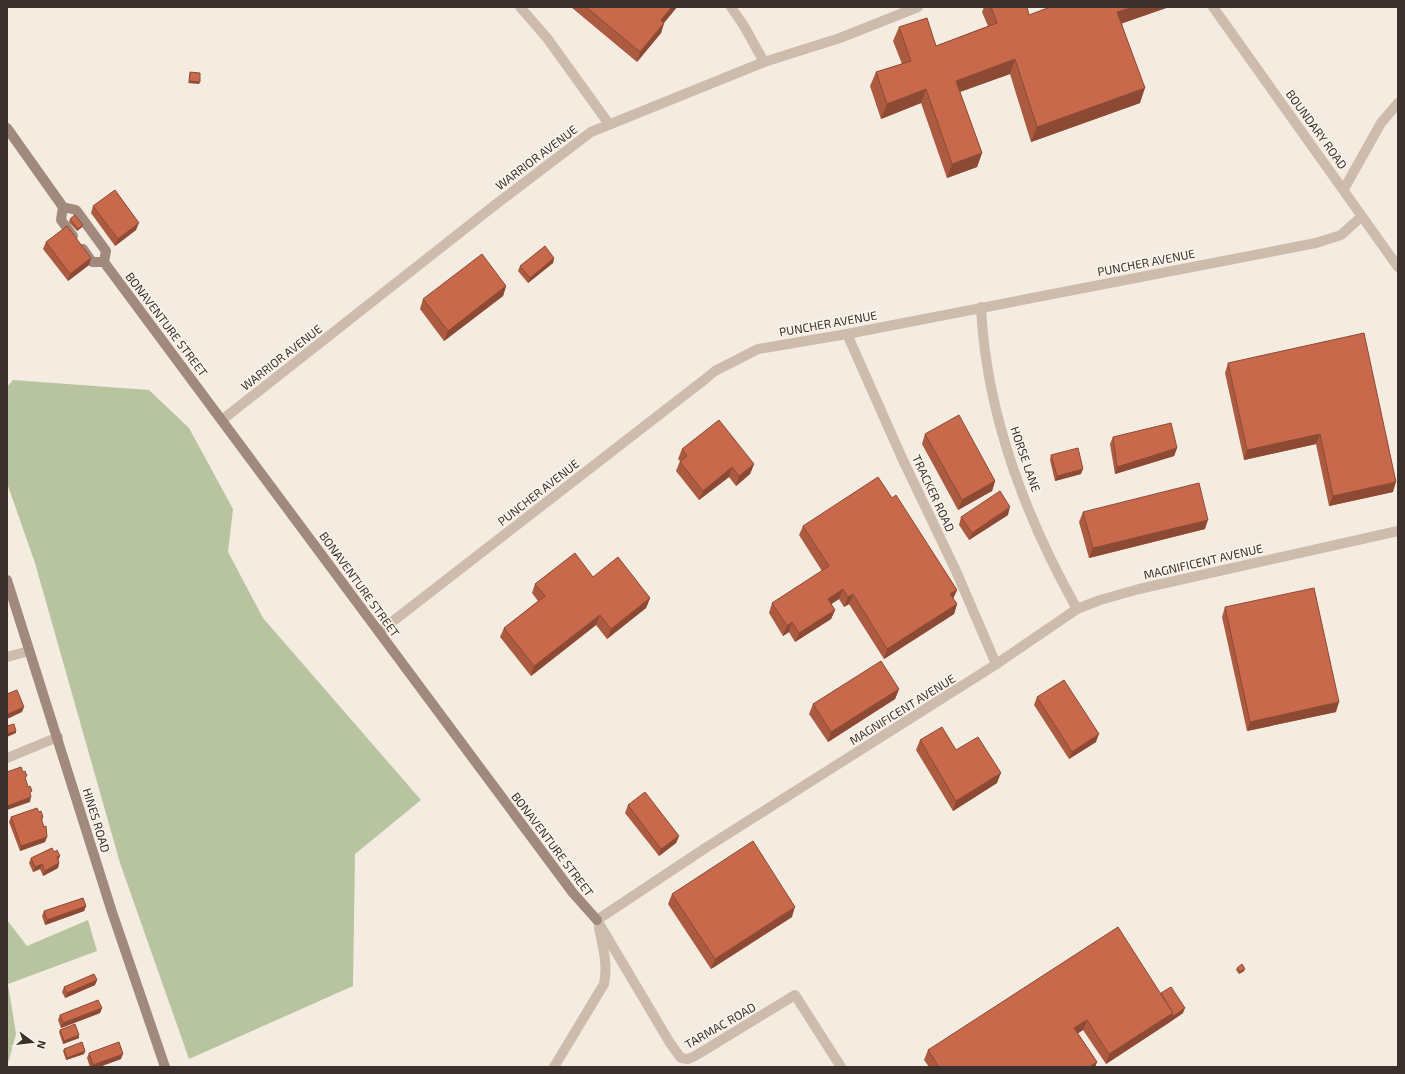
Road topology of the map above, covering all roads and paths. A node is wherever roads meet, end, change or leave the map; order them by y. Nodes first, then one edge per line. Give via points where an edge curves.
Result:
1 (520, 7) edge
2 (731, 7) edge
3 (918, 7) edge
4 (1213, 7) edge
5 (764, 62) junction
6 (1398, 103) edge
7 (609, 124) junction
8 (7, 128) edge
9 (1344, 189) junction
10 (63, 207) junction
11 (1362, 217) junction
12 (104, 262) junction
13 (1398, 267) edge
14 (981, 307) junction
15 (847, 334) junction
16 (222, 420) junction
17 (1398, 531) edge
18 (7, 580) edge
19 (1077, 609) junction
20 (379, 632) junction
21 (29, 651) junction
22 (7, 658) edge
23 (996, 664) junction
24 (58, 737) junction
25 (7, 758) edge
26 (597, 920) junction
27 (164, 1065) edge
28 (554, 1067) edge
29 (841, 1067) edge

1 - 7 street via 547,38
2 - 5 street
3 - 5 street, WARRIOR AVENUE via 840,38
4 - 9 street, BOUNDARY ROAD
5 - 7 street, WARRIOR AVENUE
6 - 9 street via 1381,123
7 - 16 street, WARRIOR AVENUE via 586,136 501,200
8 - 10 street, BONAVENTURE STREET
9 - 11 street, BOUNDARY ROAD
10 - 12 street, BONAVENTURE STREET via 76,210 106,251
10 - 12 street, BONAVENTURE STREET via 61,220 92,262
11 - 13 street, BOUNDARY ROAD
11 - 14 street, PUNCHER AVENUE via 1341,235 1316,242
12 - 16 street, BONAVENTURE STREET
14 - 15 street, PUNCHER AVENUE
14 - 19 street, HORSE LANE via 990,379 1013,465 1056,572
15 - 20 street, PUNCHER AVENUE via 758,349 715,371
15 - 23 street, TRACKER ROAD
16 - 20 street, BONAVENTURE STREET
17 - 19 street, MAGNIFICENT AVENUE via 1139,589
18 - 21 street, HINES ROAD
19 - 23 street, MAGNIFICENT AVENUE
20 - 26 street, BONAVENTURE STREET via 573,893
21 - 22 street
21 - 24 street, HINES ROAD
23 - 26 street, MAGNIFICENT AVENUE
24 - 25 street
24 - 27 street, HINES ROAD via 112,912
26 - 28 street via 605,956 604,984
26 - 29 street, TARMAC ROAD via 681,1058 696,1056 795,995

